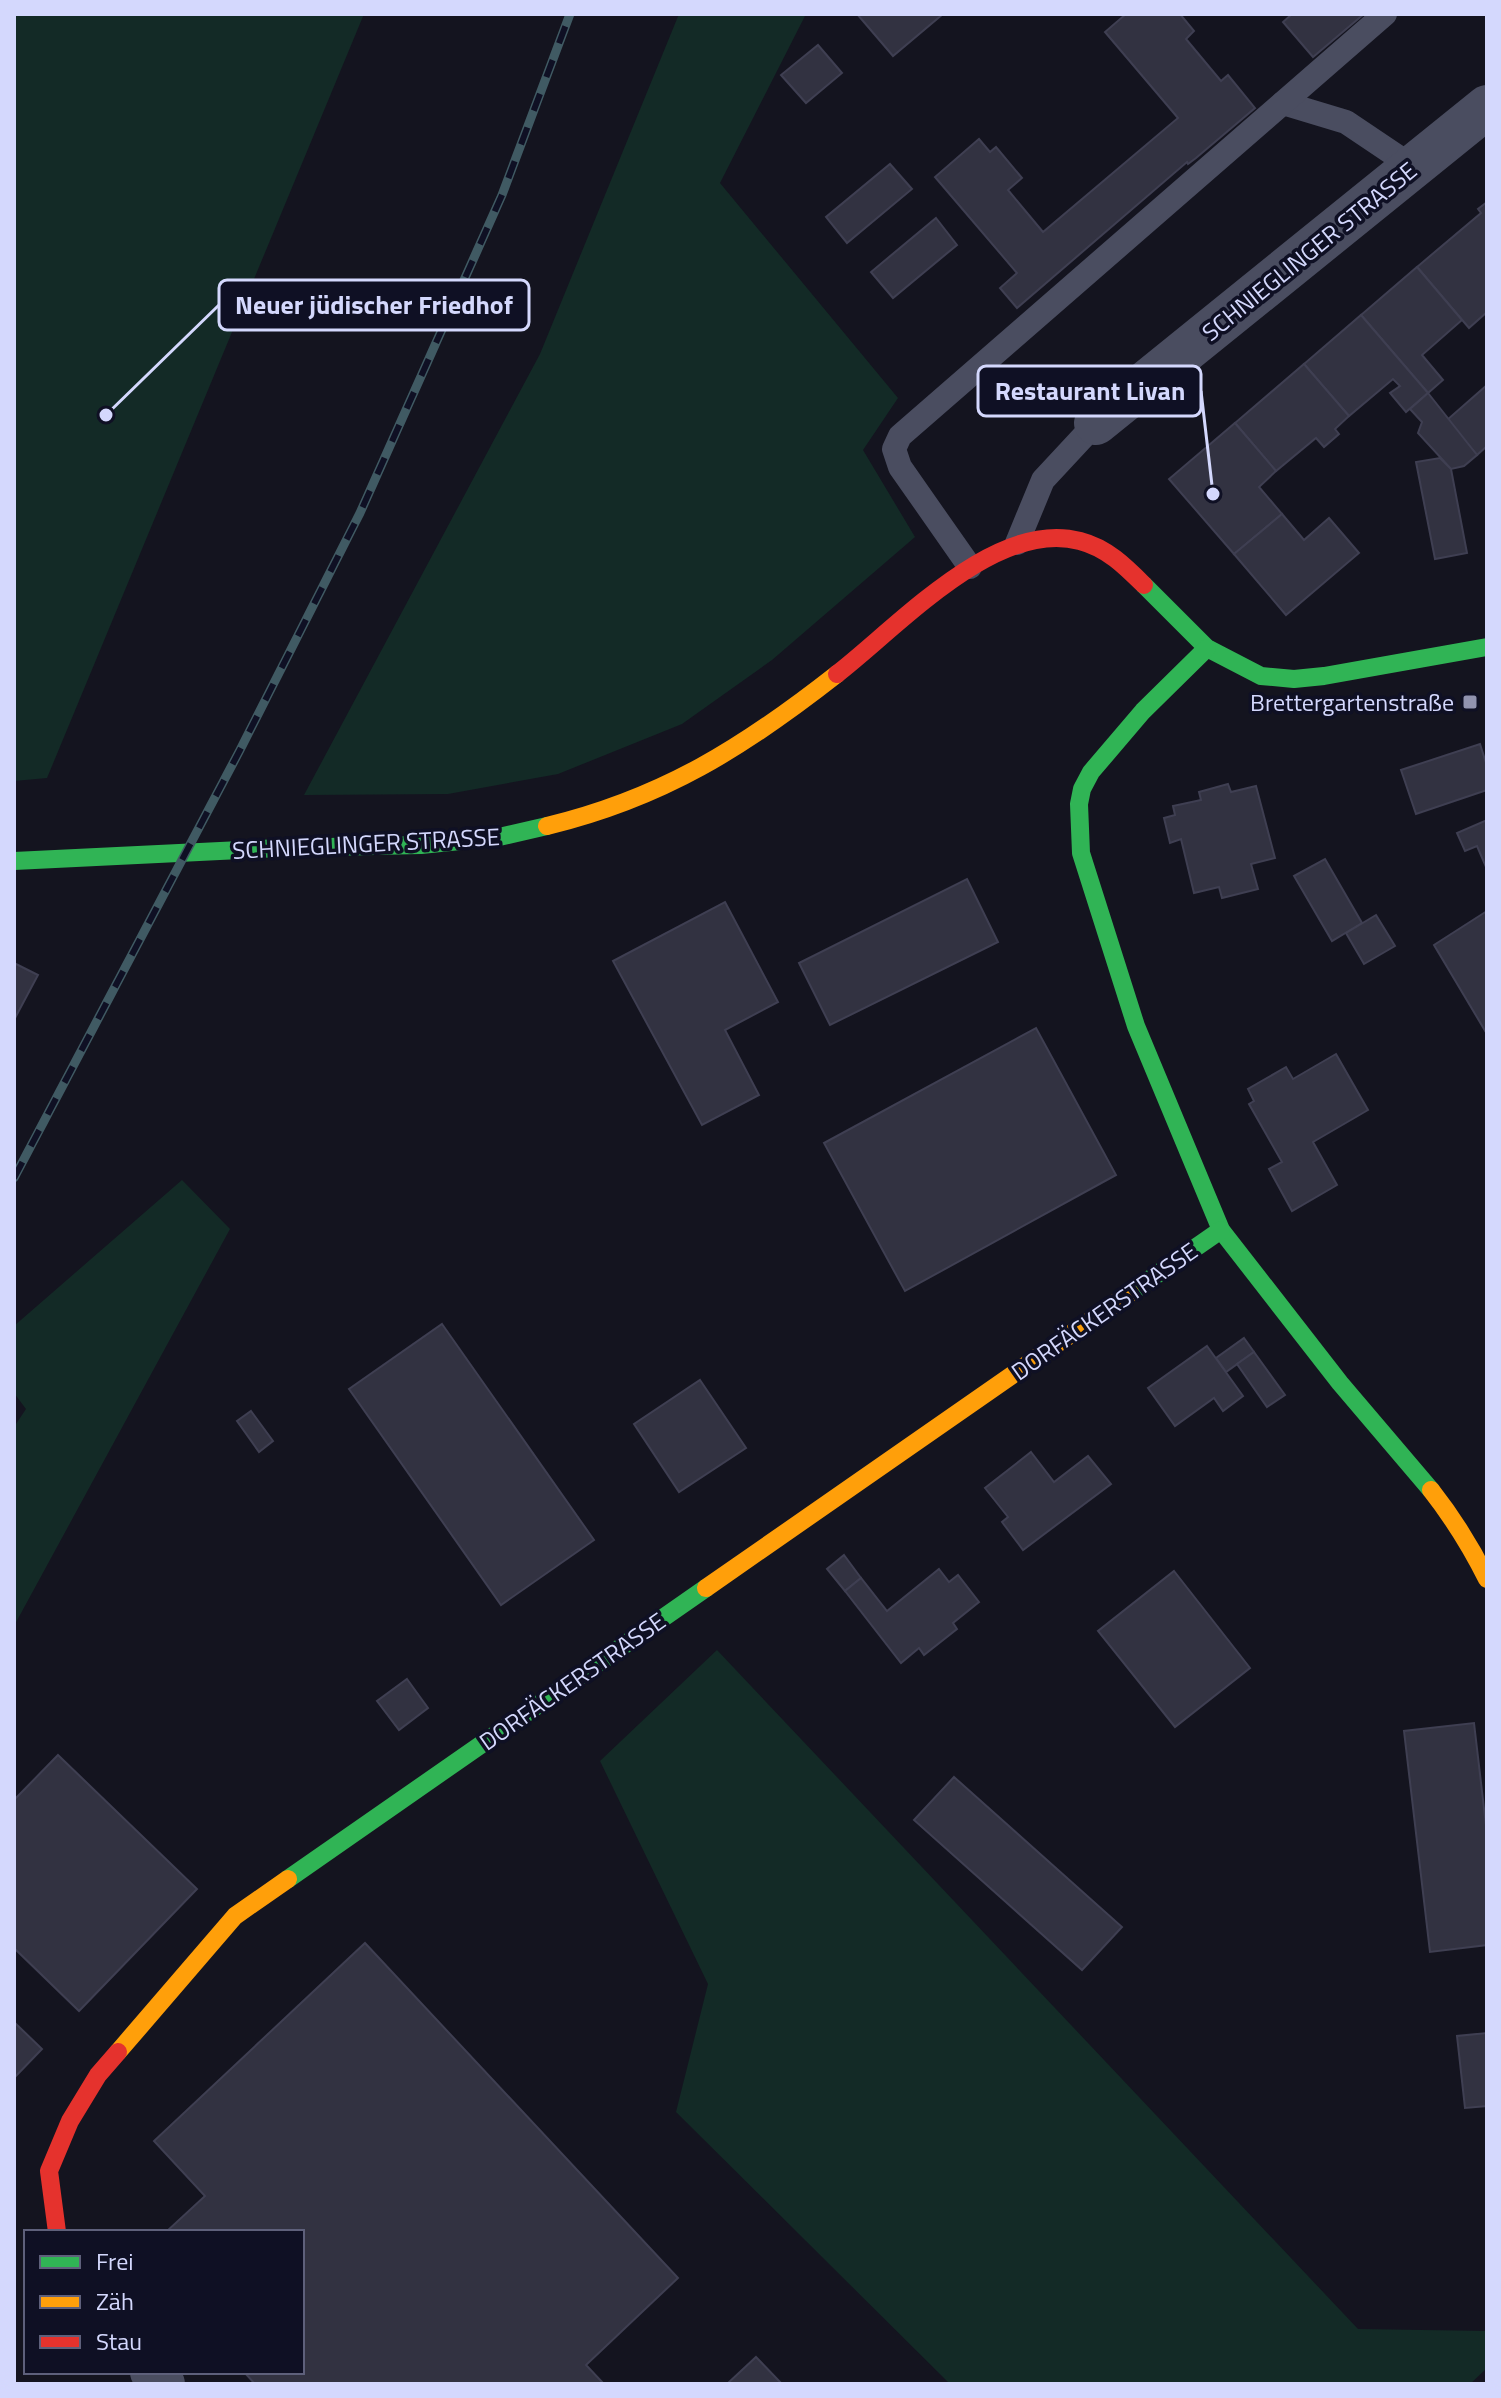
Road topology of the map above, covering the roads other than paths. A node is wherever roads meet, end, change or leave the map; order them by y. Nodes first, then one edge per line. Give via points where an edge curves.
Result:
1 (1385, 14) edge
2 (1283, 103) junction
3 (1487, 107) edge
4 (1413, 167) junction
5 (1096, 423) joint
6 (1017, 543) junction
7 (970, 567) junction
8 (1487, 647) edge
9 (1207, 648) junction
10 (14, 861) edge
11 (1221, 1230) junction
12 (1487, 1579) edge
13 (57, 2230) edge

1 - 2 lane
2 - 4 lane via 1346,122
2 - 7 lane via 900,436 894,449 900,467
3 - 4 street, SCHNIEGLINGER STRASSE
4 - 5 street, SCHNIEGLINGER STRASSE
5 - 6 lane, SCHNIEGLINGER STRASSE via 1043,480
6 - 7 street, SCHNIEGLINGER STRASSE
6 - 9 street, SCHNIEGLINGER STRASSE via 1045,536 1100,546
7 - 10 street, SCHNIEGLINGER STRASSE via 769,725 707,765 598,813 466,842
8 - 9 street via 1294,679 1261,676
9 - 11 street, DORFÄCKERSTRASSE via 1115,742 1091,772 1079,804 1081,853 1132,1013
11 - 12 street, DORFÄCKERSTRASSE via 1448,1511
11 - 13 street, DORFÄCKERSTRASSE via 235,1916 98,2075 70,2121 49,2171

